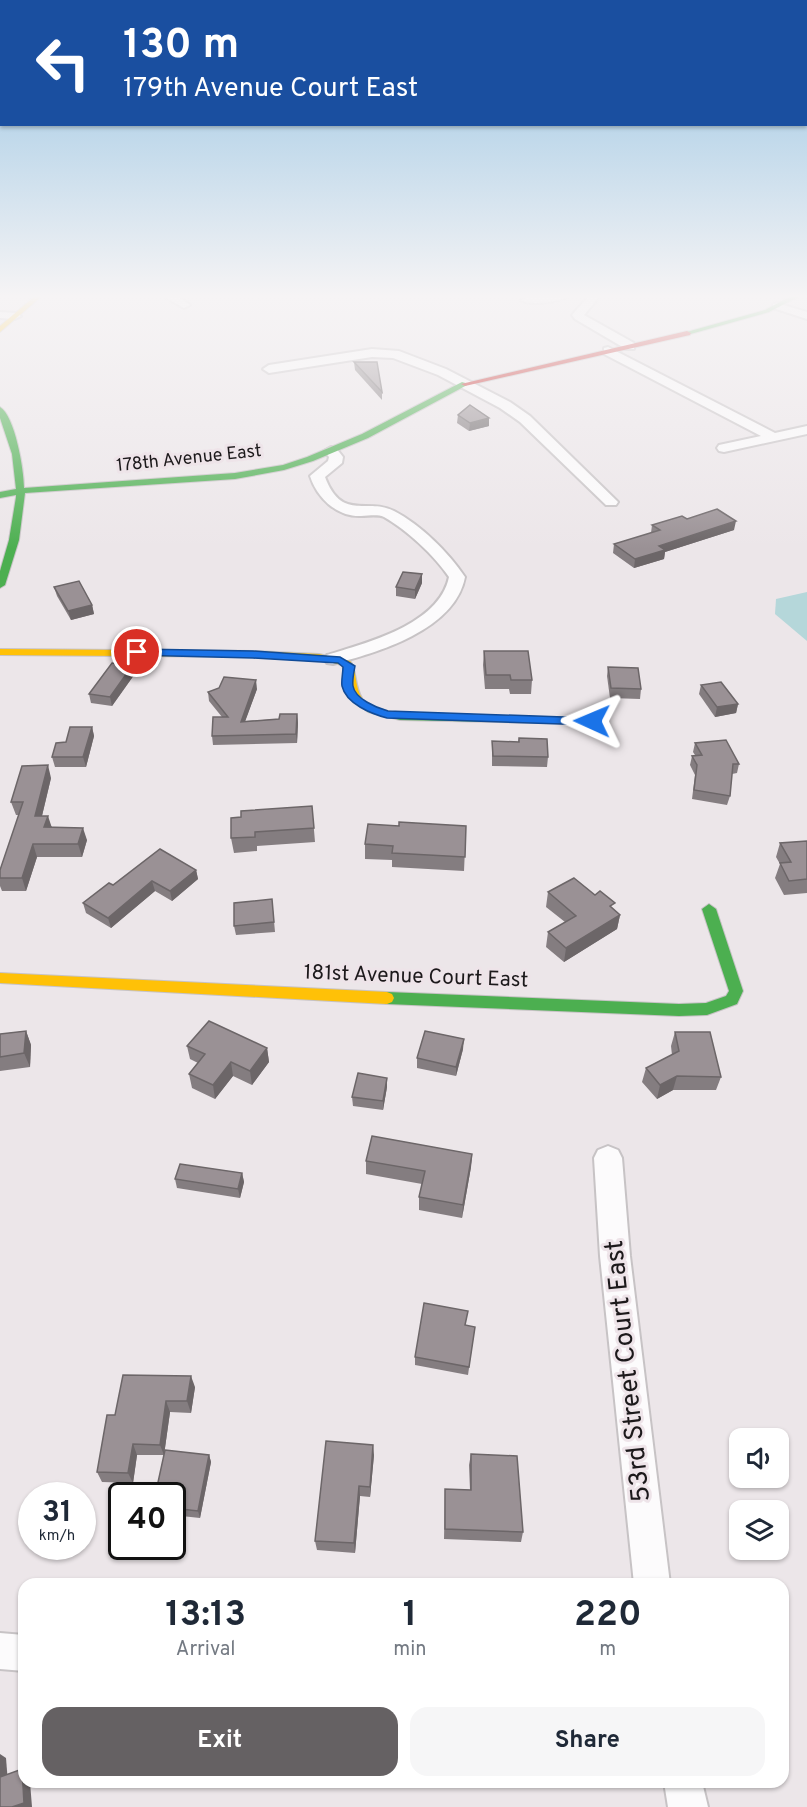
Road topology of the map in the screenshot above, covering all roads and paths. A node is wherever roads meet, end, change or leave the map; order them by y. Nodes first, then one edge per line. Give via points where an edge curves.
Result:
1 (458, 380) edge
2 (481, 380) edge
3 (661, 380) edge
4 (465, 384) junction
5 (0, 409) edge
6 (807, 430) edge
7 (773, 437) junction
8 (724, 448) dead end
9 (331, 451) junction
10 (22, 491) junction
11 (0, 495) edge
12 (611, 502) dead end
13 (0, 506) edge
14 (20, 519) junction
15 (0, 585) edge
16 (0, 652) edge
17 (333, 659) junction
18 (592, 721) dead end
19 (709, 909) dead end
20 (0, 978) edge
21 (608, 1158) dead end
22 (651, 1578) edge
23 (0, 1651) edge
24 (18, 1652) edge
25 (684, 1788) edge
26 (688, 1807) edge

1 - 4 street
2 - 4 street, 178th Avenue East
3 - 7 street
4 - 9 street, 178th Avenue East
4 - 12 street via 525,419
5 - 10 street via 19,455
6 - 7 street
7 - 8 street
9 - 10 street, 178th Avenue East via 284,467 235,476
9 - 17 street via 335,463 317,476 332,500 346,510 389,515 433,549 457,578 451,594 415,630
10 - 11 street, 178th Avenue East
10 - 14 street
13 - 14 street
14 - 15 street
16 - 17 street via 243,654
17 - 18 street via 349,666 348,687 352,694 378,712 408,717
19 - 20 street, 181st Avenue Court East via 735,991 732,1000 706,1009
21 - 22 street, 53rd Street Court East via 615,1256
23 - 24 street
25 - 26 street

